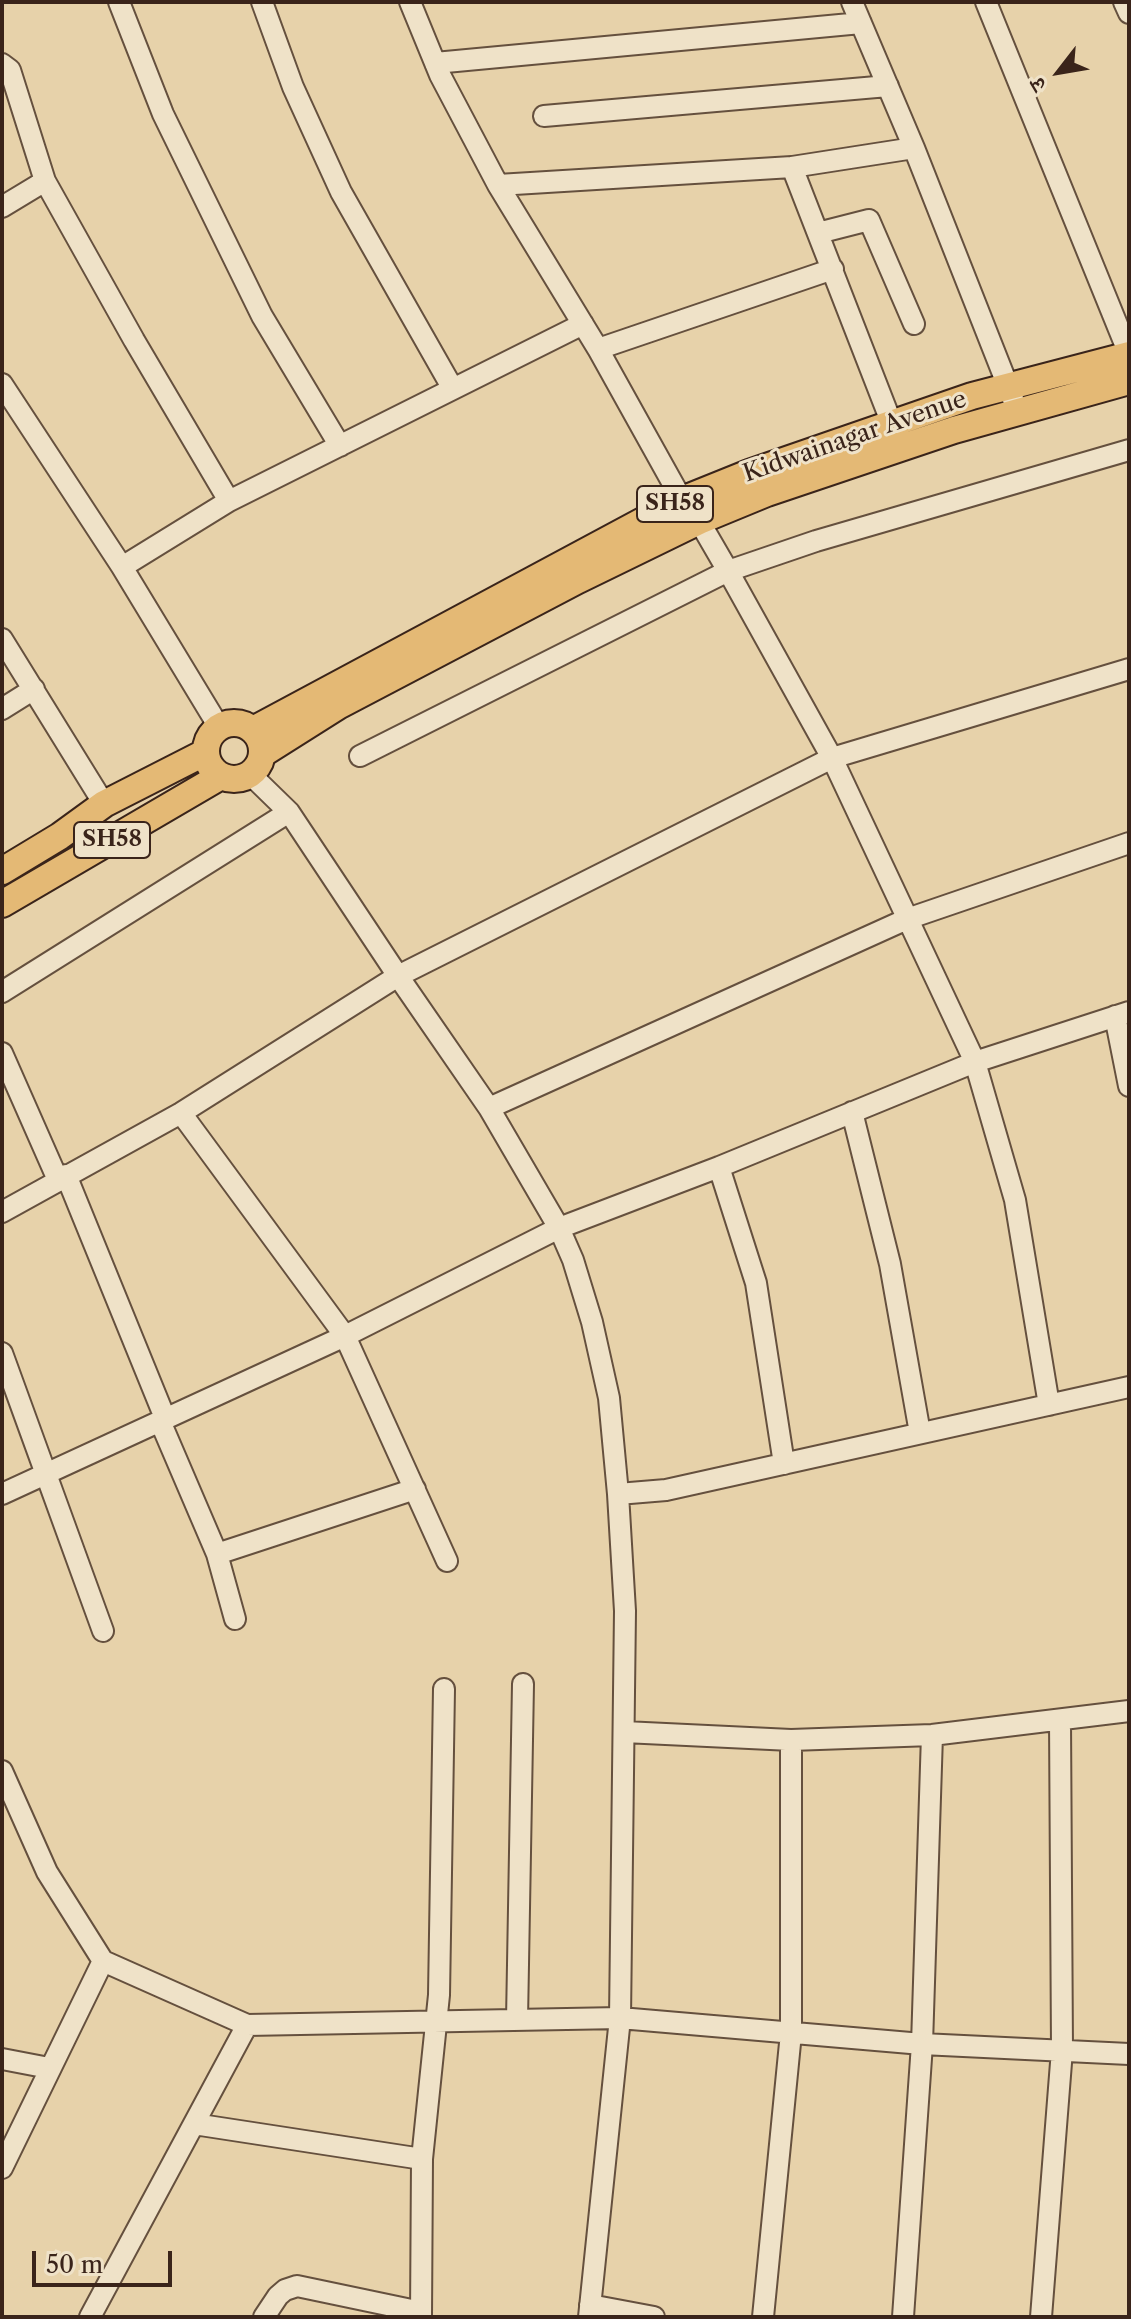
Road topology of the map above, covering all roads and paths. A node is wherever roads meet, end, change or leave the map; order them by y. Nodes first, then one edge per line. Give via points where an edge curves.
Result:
1 (119, 2) edge
2 (262, 2) edge
3 (410, 2) edge
4 (852, 2) edge
5 (986, 2) edge
6 (1124, 2) edge
7 (1129, 13) edge
8 (861, 23) junction
9 (435, 63) junction
10 (2, 64) edge
11 (888, 86) junction
12 (544, 116) dead end
13 (914, 148) junction
14 (792, 167) junction
15 (45, 181) junction
16 (498, 185) junction
17 (2, 207) edge
18 (818, 233) junction
19 (833, 269) junction
20 (583, 324) junction
21 (914, 324) dead end
22 (598, 349) junction
23 (1129, 354) edge
24 (1129, 381) edge
25 (2, 384) edge
26 (1009, 386) junction
27 (453, 389) junction
28 (1017, 412) junction
29 (891, 423) junction
30 (340, 446) junction
31 (901, 448) junction
32 (1129, 450) edge
33 (229, 501) junction
34 (690, 510) junction
35 (122, 567) junction
36 (728, 571) junction
37 (2, 639) edge
38 (1129, 669) edge
39 (34, 689) junction
40 (2, 709) edge
41 (219, 727) junction
42 (206, 752) junction
43 (255, 753) junction
44 (360, 756) dead end
45 (832, 758) junction
46 (221, 776) junction
47 (104, 804) junction
48 (289, 812) junction
49 (1129, 843) edge
50 (2, 871) edge
51 (2, 904) edge
52 (907, 919) junction
53 (398, 976) junction
54 (2, 992) edge
55 (1122, 1014) edge
56 (2, 1053) edge
57 (975, 1062) junction
58 (1129, 1086) edge
59 (489, 1108) junction
60 (852, 1112) junction
61 (181, 1113) junction
62 (719, 1167) junction
63 (62, 1177) junction
64 (2, 1212) edge
65 (559, 1228) junction
66 (345, 1336) junction
67 (2, 1353) edge
68 (1129, 1387) edge
69 (1049, 1405) junction
70 (163, 1420) junction
71 (920, 1433) junction
72 (784, 1464) junction
73 (46, 1473) junction
74 (415, 1489) junction
75 (2, 1494) edge
76 (618, 1494) junction
77 (217, 1554) junction
78 (447, 1561) dead end
79 (235, 1619) dead end
80 (103, 1631) dead end
81 (523, 1684) dead end
82 (444, 1689) dead end
83 (1129, 1711) edge
84 (1060, 1720) junction
85 (624, 1732) junction
86 (932, 1735) junction
87 (791, 1740) junction
88 (2, 1771) edge
89 (103, 1961) junction
90 (620, 2018) junction
91 (517, 2020) junction
92 (436, 2022) junction
93 (247, 2025) junction
94 (791, 2033) junction
95 (922, 2044) junction
96 (1062, 2050) junction
97 (1129, 2054) edge
98 (2, 2059) edge
99 (49, 2068) junction
100 (194, 2124) junction
101 (422, 2159) junction
102 (2, 2168) edge
103 (589, 2311) edge
104 (421, 2314) edge
105 (90, 2317) edge
106 (264, 2317) edge
107 (654, 2317) edge
108 (763, 2317) edge
109 (903, 2317) edge
110 (1041, 2317) edge

1 - 30 street via 163,114 262,316
2 - 27 street via 293,87 341,192
3 - 9 street
4 - 8 street
5 - 23 street
6 - 7 street
8 - 9 street
8 - 11 street
9 - 16 street
10 - 15 street via 10,70
11 - 12 street
11 - 13 street
13 - 14 street
13 - 26 street
14 - 16 street
14 - 18 street
15 - 17 street
15 - 33 street
16 - 20 street
18 - 19 street
18 - 21 street via 869,220
19 - 22 street
19 - 29 street
20 - 22 street
20 - 27 street
22 - 34 street
23 - 26 main road, Kidwainagar Avenue / SH58
24 - 28 main road, Kidwainagar Avenue / SH58
25 - 35 street
26 - 28 street
26 - 29 main road, Kidwainagar Avenue / SH58
27 - 30 street
28 - 31 main road, Kidwainagar Avenue / SH58
29 - 31 street
29 - 34 main road, Kidwainagar Avenue / SH58 via 749,473
30 - 33 street
31 - 34 main road, Kidwainagar Avenue / SH58 via 767,493
32 - 36 street
33 - 35 street
34 - 36 street
34 - 43 main road, Kidwainagar Avenue / SH58
35 - 41 street
36 - 44 street
36 - 45 street
37 - 39 street
38 - 45 street
39 - 40 street
39 - 47 street
41 - 42 main road via 209,737
41 - 43 main road via 239,723
42 - 46 main road via 210,766
42 - 47 main road, SH58
43 - 46 main road, SH58 via 236,779
43 - 48 street
45 - 52 street
45 - 53 street
46 - 51 main road, SH58
47 - 50 main road, SH58
48 - 53 street
48 - 54 street
49 - 52 street
52 - 57 street
52 - 59 street
53 - 59 street
53 - 61 street
55 - 57 street
55 - 58 street
56 - 63 street
57 - 60 street
57 - 69 street via 1015,1200
59 - 65 street
60 - 62 street
60 - 71 street via 890,1264
61 - 63 street
61 - 66 street
62 - 65 street
62 - 72 street via 756,1283
63 - 64 street
63 - 70 street
65 - 66 street
65 - 76 street via 592,1322 609,1398
66 - 70 street
66 - 74 street
67 - 73 street
68 - 69 street
69 - 71 street
70 - 73 street
70 - 77 street
71 - 72 street
72 - 76 street via 666,1490
73 - 75 street
73 - 80 street
74 - 77 street
74 - 78 street
76 - 85 street via 625,1611
77 - 79 street
81 - 91 street
82 - 92 street
83 - 84 street
84 - 86 street
84 - 96 street
85 - 87 street
85 - 90 street
86 - 87 street
86 - 95 street
87 - 94 street
88 - 89 street via 47,1872
89 - 93 street
89 - 99 street
90 - 91 street
90 - 94 street
90 - 103 street
91 - 92 street
92 - 93 street
92 - 101 street
93 - 100 street
94 - 95 street
94 - 108 street
95 - 96 street
95 - 109 street
96 - 97 street
96 - 110 street
98 - 99 street
99 - 102 street
100 - 101 street
100 - 105 street
101 - 104 street
103 - 107 street
104 - 106 street via 297,2286 278,2296

